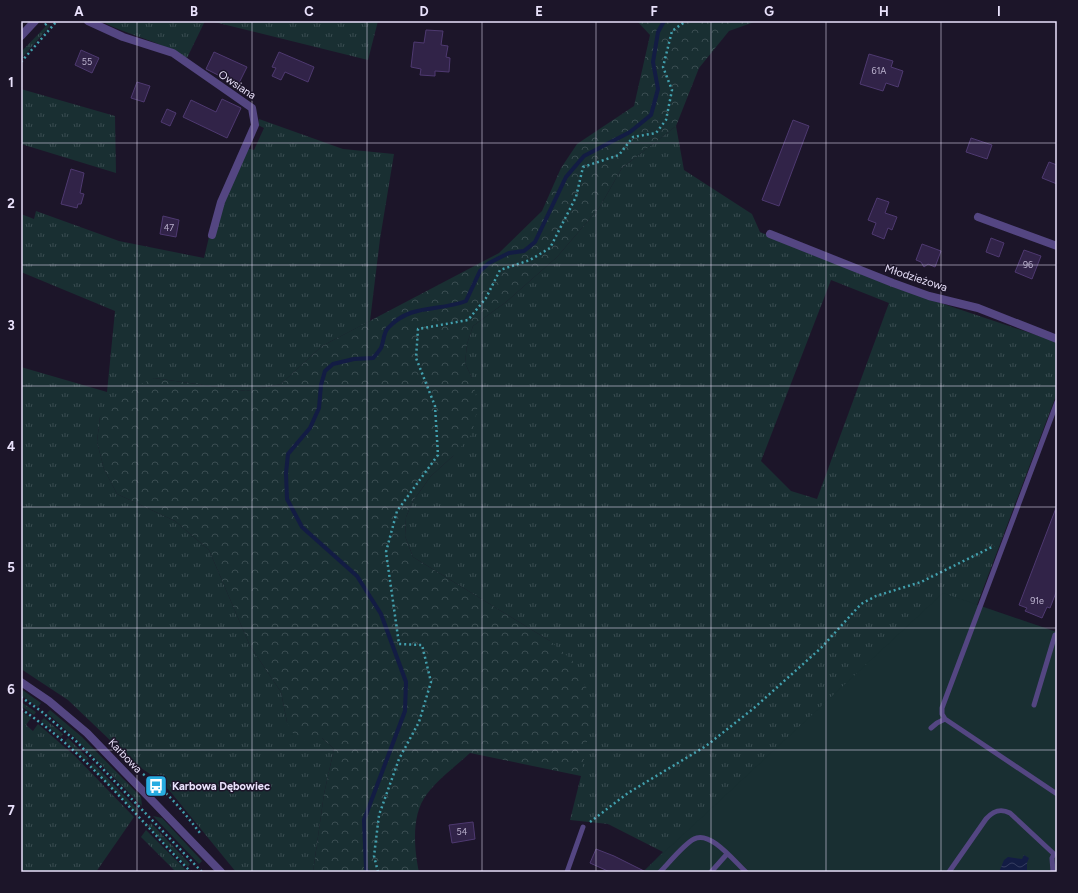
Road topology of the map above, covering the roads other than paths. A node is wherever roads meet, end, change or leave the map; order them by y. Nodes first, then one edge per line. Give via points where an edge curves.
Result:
1 (35, 21) edge
2 (88, 21) edge
3 (21, 36) edge
4 (978, 217) dead end
5 (770, 234) dead end
6 (212, 235) dead end
7 (1057, 246) edge
8 (1057, 338) edge
9 (1057, 402) edge
10 (1057, 636) edge
11 (21, 682) edge
12 (1034, 705) dead end
13 (945, 719) junction
14 (931, 728) dead end
15 (1057, 794) edge
16 (583, 827) road end
17 (727, 854) junction
18 (1056, 855) edge
19 (221, 872) edge
20 (567, 872) edge
21 (660, 872) edge
22 (711, 872) edge
23 (746, 872) edge
24 (949, 872) edge
25 (1053, 872) edge

1 - 3 street
2 - 6 street, Owsiana via 123,37 173,53 252,108 255,125 221,202
4 - 7 street
5 - 8 street, Młodzieżowa via 929,296 978,308
9 - 13 lane via 942,708
10 - 12 lane via 1055,635
11 - 19 street, Karbowa via 49,701 87,733
13 - 14 lane
13 - 15 lane
16 - 20 lane
17 - 21 lane via 710,838 693,839
17 - 22 lane
17 - 23 lane
18 - 24 lane via 1010,813 997,810 986,818
18 - 25 lane via 1052,858

